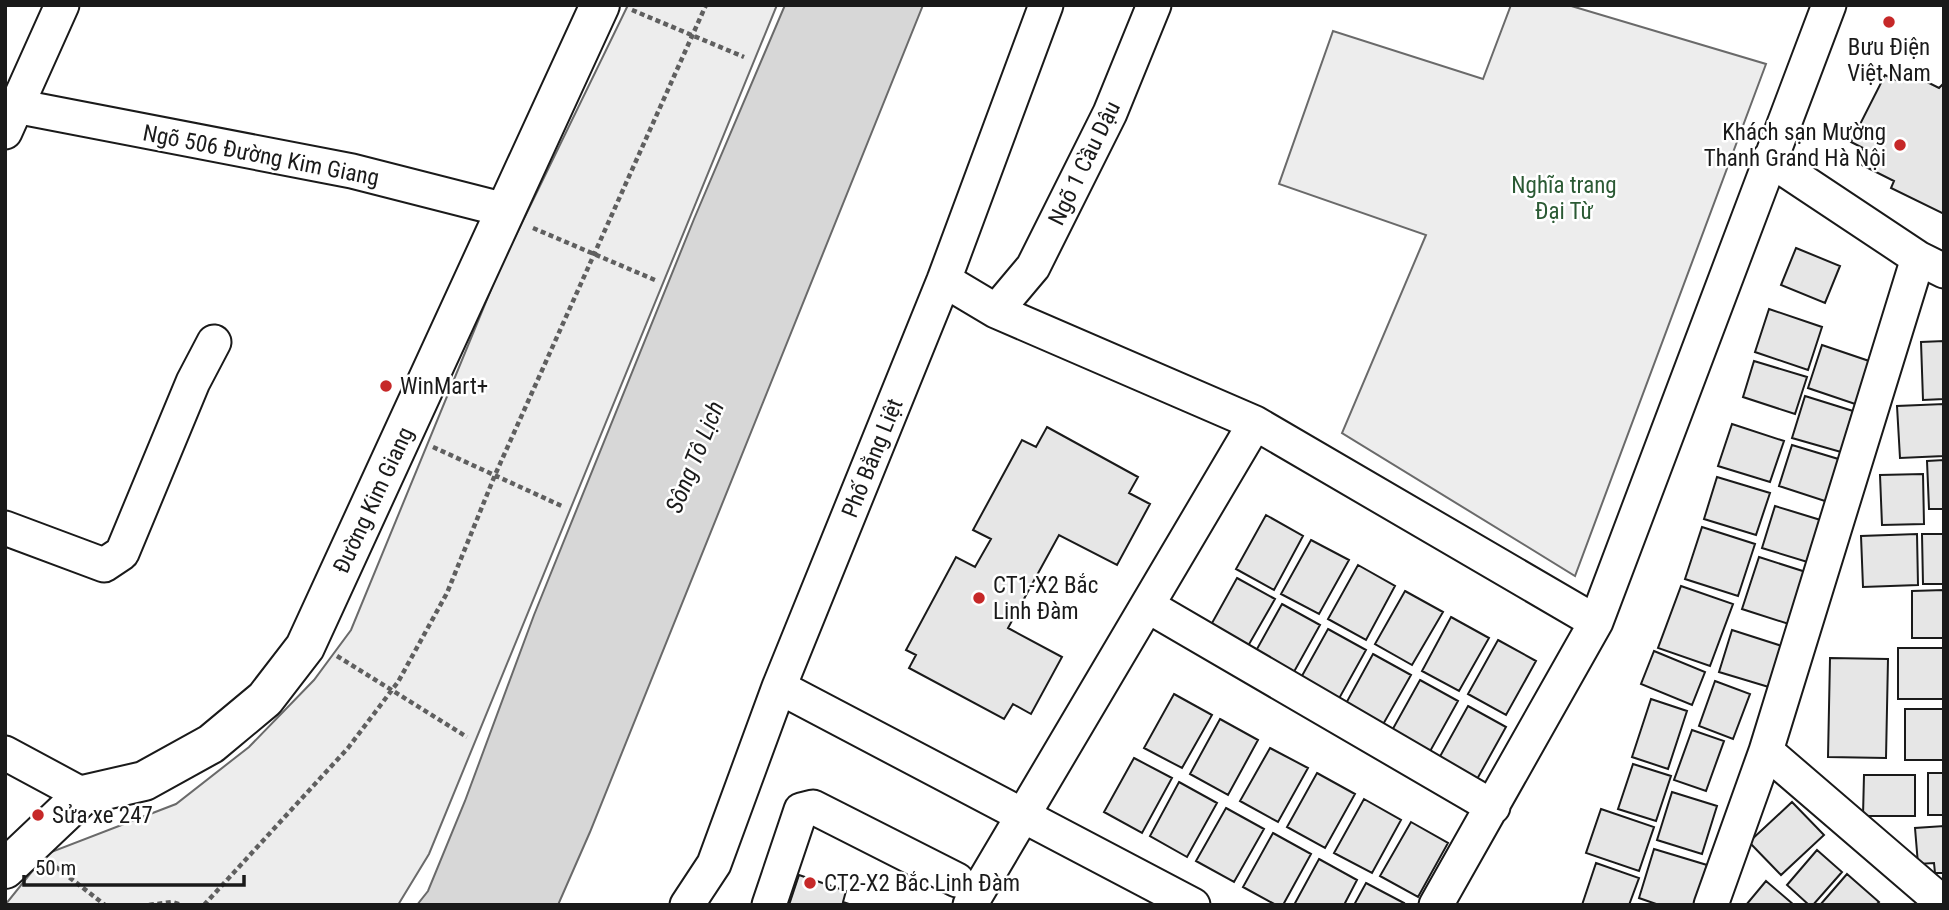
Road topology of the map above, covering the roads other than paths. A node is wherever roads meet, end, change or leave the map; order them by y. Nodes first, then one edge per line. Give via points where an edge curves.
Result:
1 (62, 5) edge
2 (1046, 5) edge
3 (1154, 5) edge
4 (1829, 5) edge
5 (616, 8) edge
6 (9, 114) edge
7 (1769, 159) junction
8 (515, 218) junction
9 (1931, 264) edge
10 (944, 280) junction
11 (996, 311) junction
12 (214, 342) dead end
13 (1255, 423) junction
14 (5, 528) edge
15 (1148, 606) junction
16 (1597, 622) junction
17 (779, 687) junction
18 (1766, 751) junction
19 (5, 752) edge
20 (83, 796) junction
21 (1493, 807) junction
22 (1024, 816) junction
23 (5, 869) edge
24 (963, 892) edge
25 (1944, 904) edge
26 (687, 905) edge
27 (769, 905) edge
28 (1193, 905) edge
29 (1436, 905) edge
30 (1711, 905) edge

1 - 6 street
2 - 10 street, Phố Bằng Liệt
3 - 11 street, Ngõ 1 Cầu Dậu via 1110,113 1033,267
4 - 7 street
5 - 8 main road, Đường Kim Giang
6 - 8 street, Ngõ 506 Đường Kim Giang via 352,171
7 - 9 street
7 - 16 street
8 - 20 main road, Đường Kim Giang via 306,647 265,699 211,744 144,781
9 - 18 street
10 - 11 street
10 - 17 street, Phố Bằng Liệt
11 - 13 street
12 - 14 street via 122,553 104,565
13 - 15 street
13 - 16 street
15 - 21 street
15 - 22 street
16 - 21 street
17 - 22 street
17 - 26 street, Phố Bằng Liệt via 714,864
18 - 25 street
18 - 30 street
19 - 20 street
20 - 23 main road, Đường Kim Giang
21 - 29 street
22 - 24 street
22 - 28 street
24 - 27 street via 813,807 802,810

